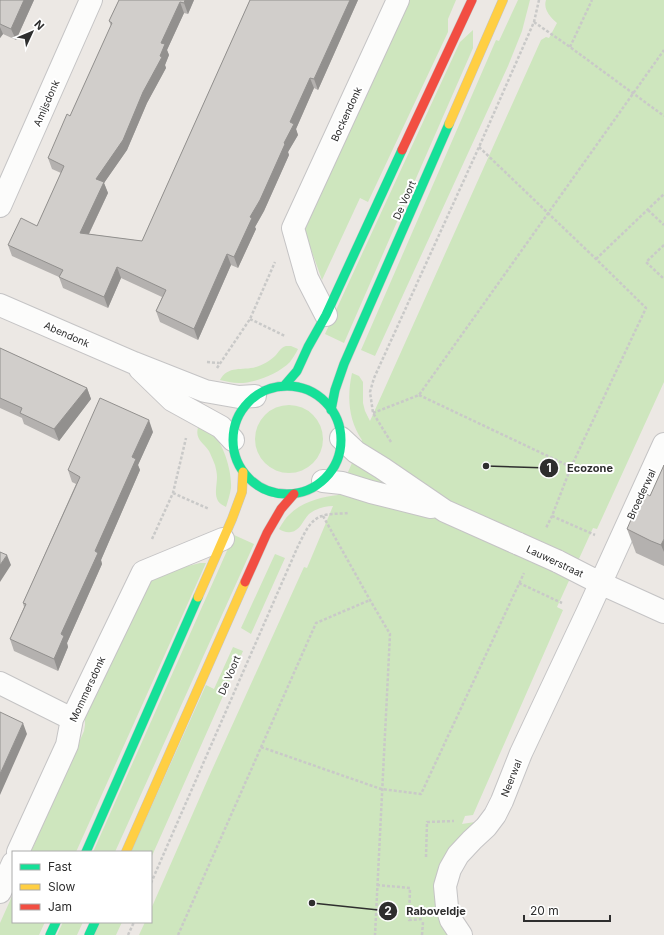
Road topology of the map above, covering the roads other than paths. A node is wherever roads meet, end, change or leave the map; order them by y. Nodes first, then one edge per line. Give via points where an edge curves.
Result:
1 (92, 0) edge
2 (398, 0) edge
3 (472, 0) edge
4 (503, 0) edge
5 (0, 206) edge
6 (0, 304) edge
7 (326, 315) junction
8 (134, 363) junction
9 (284, 386) junction
10 (255, 396) junction
11 (331, 410) junction
12 (341, 438) junction
13 (232, 440) junction
14 (664, 444) edge
15 (243, 472) junction
16 (323, 481) junction
17 (294, 494) junction
18 (445, 511) junction
19 (223, 539) junction
20 (600, 583) junction
21 (664, 612) edge
22 (0, 683) edge
23 (72, 719) junction
24 (18, 851) edge
25 (86, 851) edge
26 (126, 851) edge
27 (12, 865) edge
28 (0, 892) edge
29 (56, 923) edge
30 (95, 923) edge
31 (50, 935) edge
32 (89, 935) edge
33 (461, 935) edge

1 - 5 street, Amijsdonk
2 - 7 street, Bockendonk via 293,228 307,278
3 - 7 street
4 - 11 street, De Voort via 344,364
6 - 8 street, Abendonk
7 - 9 street via 297,371
8 - 10 street, Abendonk via 205,391 239,397
8 - 13 street, Abendonk via 172,400 221,428
9 - 10 street
9 - 11 street via 298,387 311,392
10 - 13 street via 239,415
11 - 12 street via 340,428
12 - 16 street via 339,454 333,469
12 - 18 street, Lauwerstraat via 356,452
13 - 15 street via 237,462
14 - 20 street, Broederwal
15 - 17 street via 266,490
15 - 19 street via 242,492
16 - 17 street via 309,490
16 - 18 street, Lauwerstraat via 342,483
17 - 26 street via 281,509 267,533
18 - 20 street, Lauwerstraat, bridge
19 - 23 street, Mommersdonk via 143,572
19 - 25 street
20 - 21 street, Lauwerstraat
20 - 33 street, Neerwal via 495,815 458,855 450,869 445,886 447,907 451,920
22 - 23 street
23 - 24 street, Mommersdonk via 67,745
27 - 28 street
29 - 31 street
30 - 32 street

